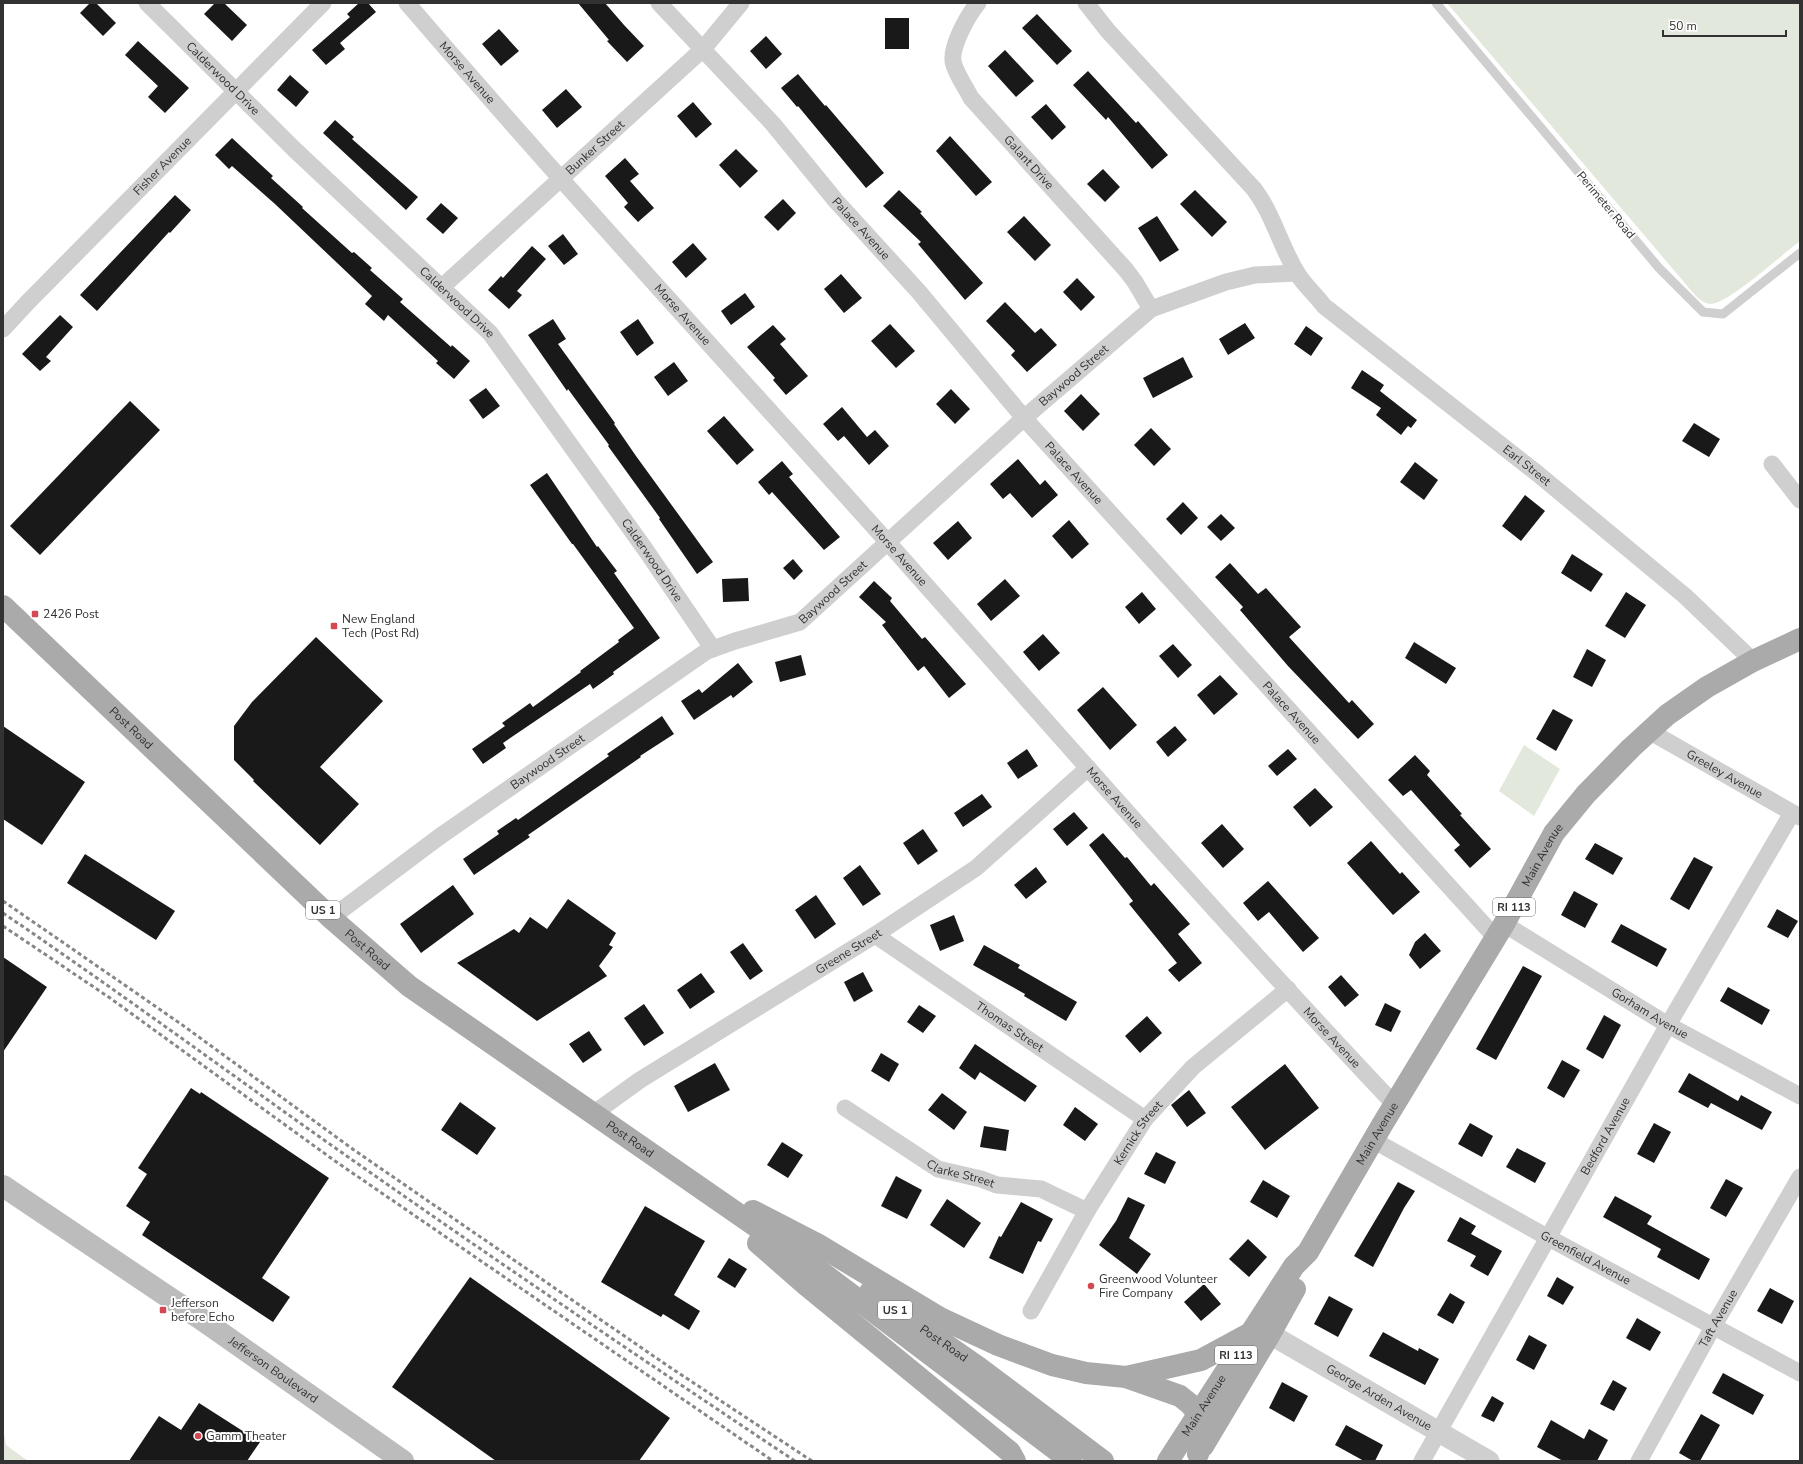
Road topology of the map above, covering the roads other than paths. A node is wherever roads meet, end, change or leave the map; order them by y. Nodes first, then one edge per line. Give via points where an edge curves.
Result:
1 (147, 3) edge
2 (323, 3) edge
3 (407, 3) edge
4 (659, 3) edge
5 (741, 3) edge
6 (978, 3) edge
7 (1086, 3) edge
8 (1436, 3) edge
9 (703, 49) junction
10 (236, 90) junction
11 (562, 179) junction
12 (1800, 253) edge
13 (1297, 273) junction
14 (442, 287) junction
15 (1151, 309) junction
16 (3, 329) edge
17 (1024, 418) junction
18 (1772, 464) dead end
19 (1800, 500) edge
20 (888, 543) junction
21 (3, 606) edge
22 (1800, 638) edge
23 (713, 648) junction
24 (1753, 662) junction
25 (1649, 731) junction
26 (1088, 768) junction
27 (1796, 815) edge
28 (332, 918) junction
29 (1500, 931) junction
30 (875, 934) junction
31 (1288, 989) junction
32 (1668, 1025) junction
33 (1800, 1096) edge
34 (1395, 1105) junction
35 (845, 1108) dead end
36 (593, 1114) junction
37 (1145, 1118) junction
38 (1373, 1140) junction
39 (677, 1173) junction
40 (1800, 1177) edge
41 (3, 1186) edge
42 (1087, 1211) junction
43 (1547, 1237) junction
44 (1031, 1311) dead end
45 (1713, 1327) junction
46 (1260, 1334) junction
47 (1800, 1373) edge
48 (1126, 1377) junction
49 (1198, 1414) junction
50 (1438, 1432) junction
51 (1015, 1458) edge
52 (1196, 1458) edge
53 (403, 1461) edge
54 (1071, 1461) edge
55 (1103, 1461) edge
56 (1168, 1461) edge
57 (1422, 1461) edge
58 (1489, 1461) edge
59 (1639, 1461) edge

1 - 10 street, Calderwood Drive
2 - 10 street, Fisher Avenue
3 - 11 street, Morse Avenue
4 - 9 street, Palace Avenue
5 - 9 street, Bunker Street
6 - 15 street, Galant Drive via 964,24 954,49 953,63 960,81 970,98 1126,270
7 - 13 street via 1108,31 1254,188 1270,214 1280,241
8 - 12 lane, Perimeter Road via 1659,268 1703,312 1723,314
9 - 11 street, Bunker Street
9 - 17 street, Palace Avenue via 773,124
10 - 14 street, Calderwood Drive via 295,150
10 - 16 street, Fisher Avenue
11 - 14 street, Bunker Street
11 - 20 street, Morse Avenue
13 - 15 street, Baywood Street via 1255,275 1226,282
13 - 24 street, Earl Street via 1324,306 1538,474 1685,596
14 - 23 street, Calderwood Drive via 490,333
15 - 17 street, Baywood Street
17 - 20 street, Baywood Street
17 - 29 street, Palace Avenue
18 - 19 street
20 - 23 street, Baywood Street via 800,622
20 - 26 street, Morse Avenue
21 - 28 main road, Post Road / US 1
22 - 24 main road, Main Avenue / RI 113
23 - 28 street, Baywood Street via 471,815
24 - 25 main road, Main Avenue / RI 113 via 1707,687
25 - 27 street, Greeley Avenue
25 - 29 main road, Main Avenue / RI 113 via 1586,794 1554,833
26 - 30 street, Greene Street via 976,868
26 - 31 street, Morse Avenue
27 - 32 street, Bedford Avenue
28 - 36 main road, Post Road / US 1 via 409,986
29 - 32 street, Gorham Avenue
29 - 34 main road, Main Avenue / RI 113
30 - 36 street, Greene Street via 640,1080
30 - 37 street, Thomas Street
31 - 34 street, Morse Avenue
31 - 37 street, Kernick Street via 1193,1067
32 - 33 street, Gorham Avenue
32 - 43 street, Bedford Avenue
34 - 38 main road, Main Avenue / RI 113
35 - 42 street, Clarke Street via 938,1169 997,1185 1041,1189
36 - 39 main road, Post Road / US 1
37 - 42 street, Kernick Street
38 - 43 street, Greenfield Avenue
38 - 46 main road, Main Avenue / RI 113 via 1308,1252 1294,1266
39 - 48 main road via 817,1244 940,1318 1052,1365 1086,1373
39 - 51 main road via 806,1285
39 - 54 main road, Post Road / US 1 via 812,1266
39 - 55 main road, Post Road / US 1 via 870,1292 978,1367
40 - 45 street, Taft Avenue
41 - 53 main road, Jefferson Boulevard via 204,1321
42 - 44 street, Kernick Street
43 - 45 street, Greenfield Avenue
43 - 50 street, Bedford Avenue
45 - 47 street, Greenfield Avenue
45 - 59 street, Taft Avenue
46 - 48 main road via 1201,1360
46 - 49 main road, Main Avenue / RI 113
46 - 50 street, George Arden Avenue
46 - 52 main road, Main Avenue / RI 113
48 - 49 main road via 1180,1396
49 - 52 main road via 1204,1425
49 - 56 main road, Main Avenue / RI 113
50 - 57 street, Bedford Avenue
50 - 58 street, George Arden Avenue

